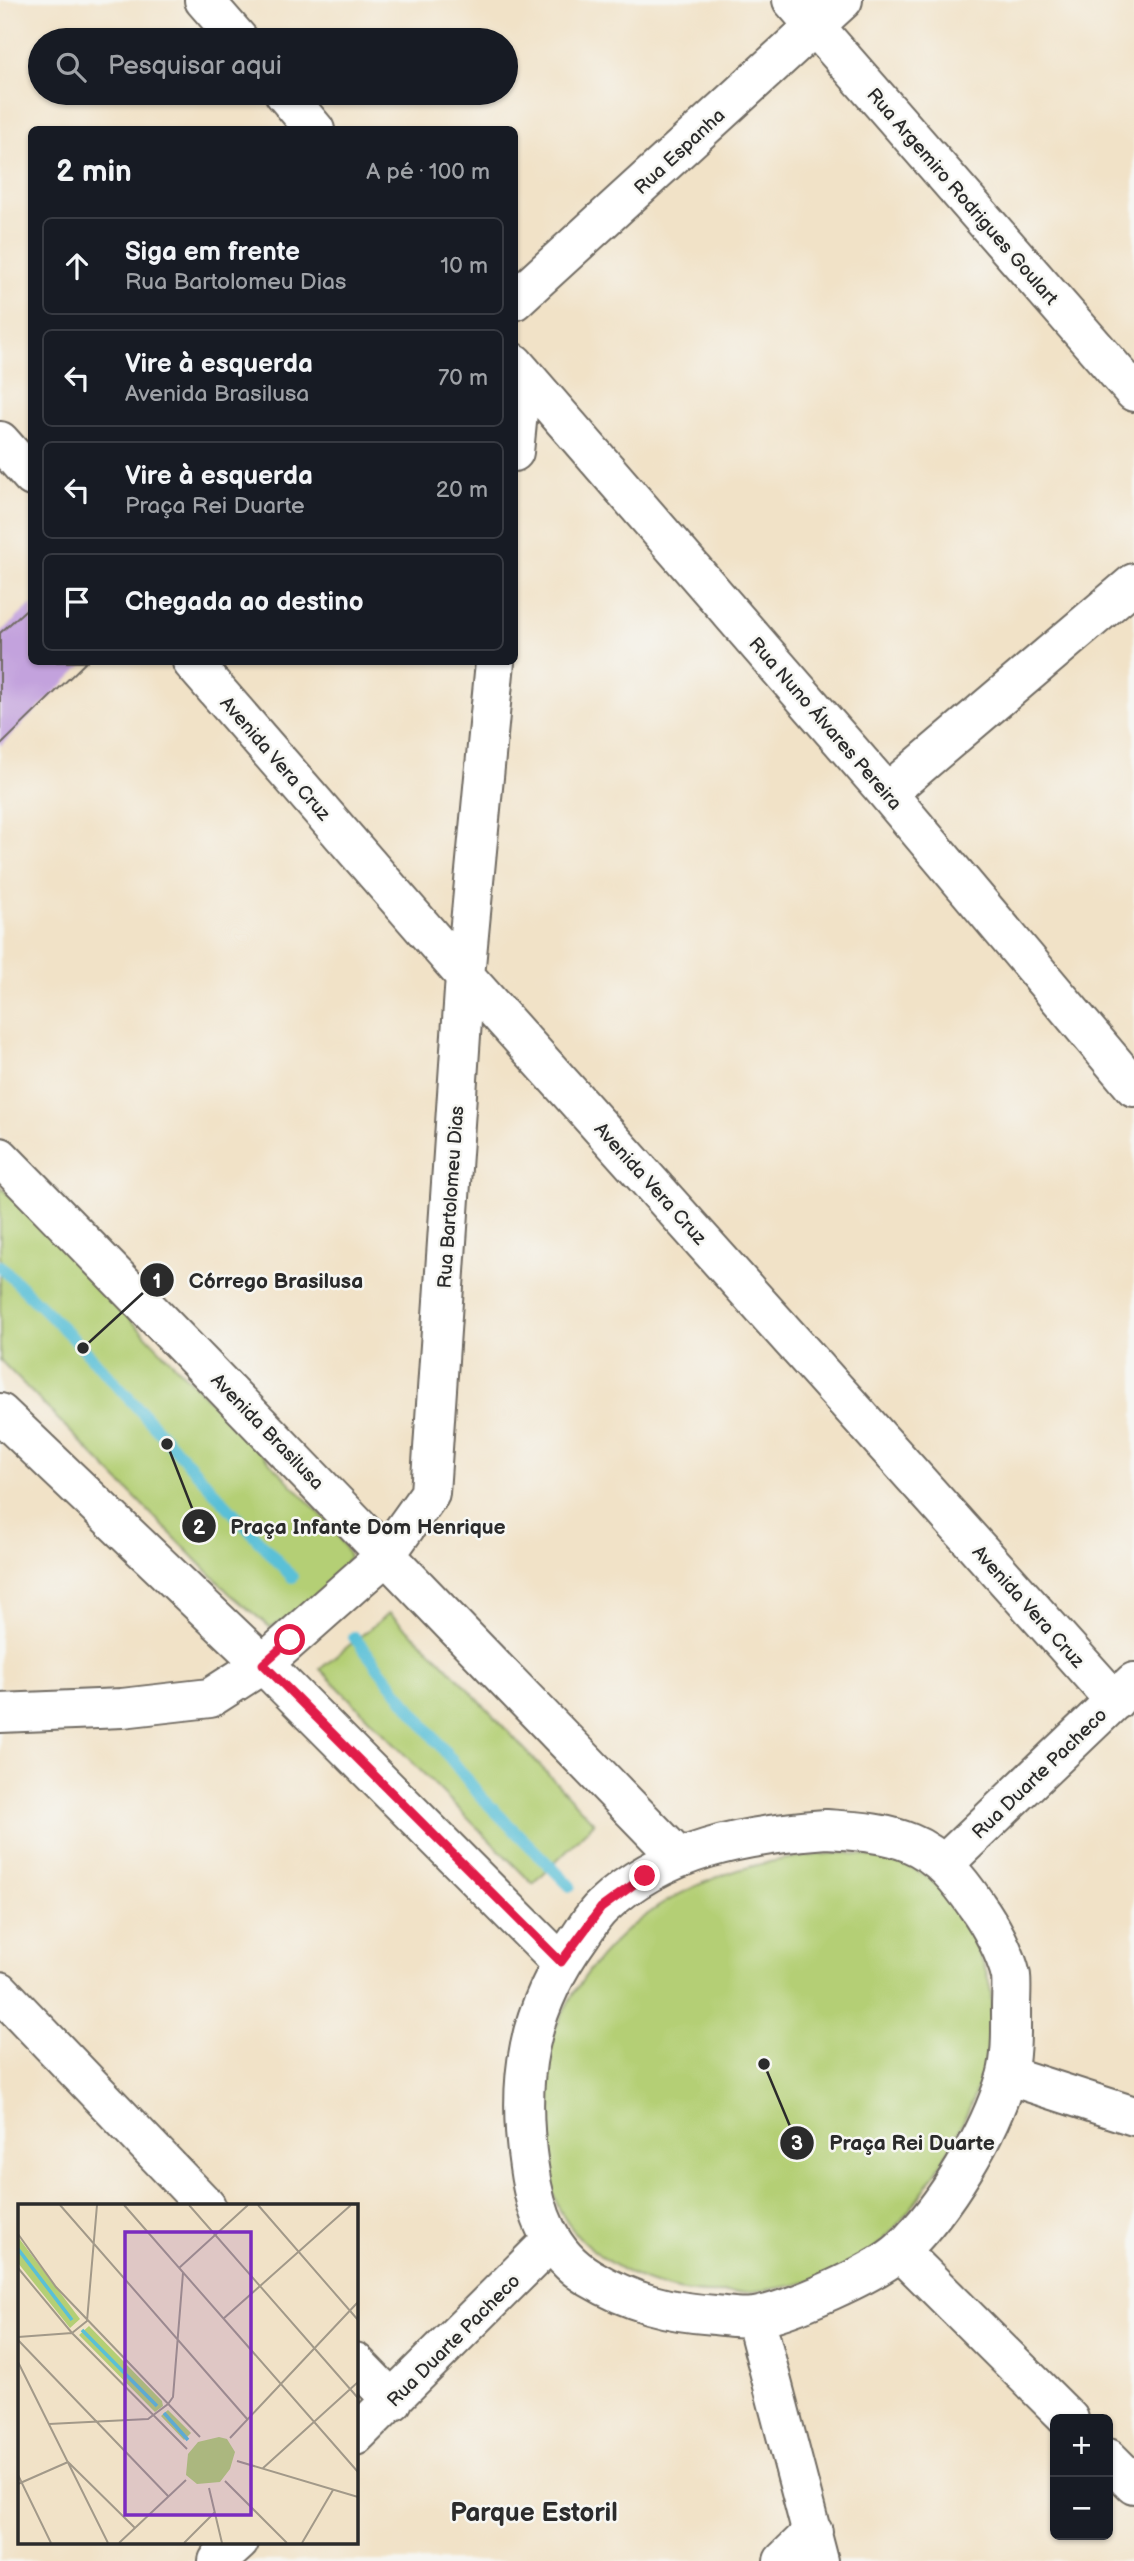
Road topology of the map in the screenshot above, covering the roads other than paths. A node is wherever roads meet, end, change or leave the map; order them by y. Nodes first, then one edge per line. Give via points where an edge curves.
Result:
1 (204, 0) edge
2 (843, 0) edge
3 (803, 13) edge
4 (228, 28) edge
5 (294, 105) edge
6 (312, 126) edge
7 (518, 297) edge
8 (518, 367) edge
9 (1134, 392) edge
10 (0, 441) edge
11 (28, 472) edge
12 (1134, 583) edge
13 (195, 665) edge
14 (495, 665) edge
15 (887, 793) junction
16 (465, 975) junction
17 (1134, 1087) edge
18 (0, 1157) edge
19 (0, 1413) edge
20 (385, 1556) junction
21 (263, 1664) junction
22 (1124, 1691) edge
23 (0, 1713) edge
24 (679, 1858) junction
25 (944, 1864) junction
26 (561, 1962) junction
27 (0, 1991) edge
28 (1007, 2075) junction
29 (1134, 2116) edge
30 (204, 2204) edge
31 (550, 2242) junction
32 (900, 2251) junction
33 (754, 2317) junction
34 (357, 2364) edge
35 (393, 2401) junction
36 (1064, 2414) edge
37 (357, 2434) edge
38 (1113, 2463) edge
39 (1134, 2484) edge
40 (237, 2544) edge
41 (816, 2546) edge
42 (218, 2561) edge
43 (783, 2561) edge

1 - 4 street
2 - 3 street, Rua Espanha
3 - 7 street, Rua Espanha
3 - 9 street, Rua Argemiro Rodrigues Goulart
5 - 6 street
8 - 15 street, Rua Nuno Álvares Pereira
10 - 11 street
12 - 15 street
13 - 16 street, Avenida Vera Cruz
14 - 16 street, Rua Bartolomeu Dias
15 - 17 street, Rua Nuno Álvares Pereira
16 - 20 street, Rua Bartolomeu Dias via 430,1493
16 - 22 street, Avenida Vera Cruz
18 - 20 street, Avenida Brasilusa
19 - 21 street
20 - 21 street, Rua Bartolomeu Dias
20 - 24 street, Avenida Brasilusa
21 - 23 street, Rua Bartolomeu Dias via 210,1698 122,1708
21 - 26 street
22 - 25 street, Rua Duarte Pacheco
24 - 25 street via 726,1842 826,1829 912,1843
24 - 26 street via 601,1908
25 - 28 street via 985,1917 1011,1975
26 - 31 street via 546,1991 529,2045 521,2099 533,2197
27 - 30 street
28 - 29 street
28 - 32 street via 970,2162
31 - 33 street via 582,2274 618,2295 670,2312
31 - 35 street, Rua Duarte Pacheco
32 - 33 street via 811,2298
32 - 36 street
33 - 41 street
34 - 35 street
35 - 37 street, Rua Duarte Pacheco
38 - 39 street
40 - 42 street
41 - 43 street

